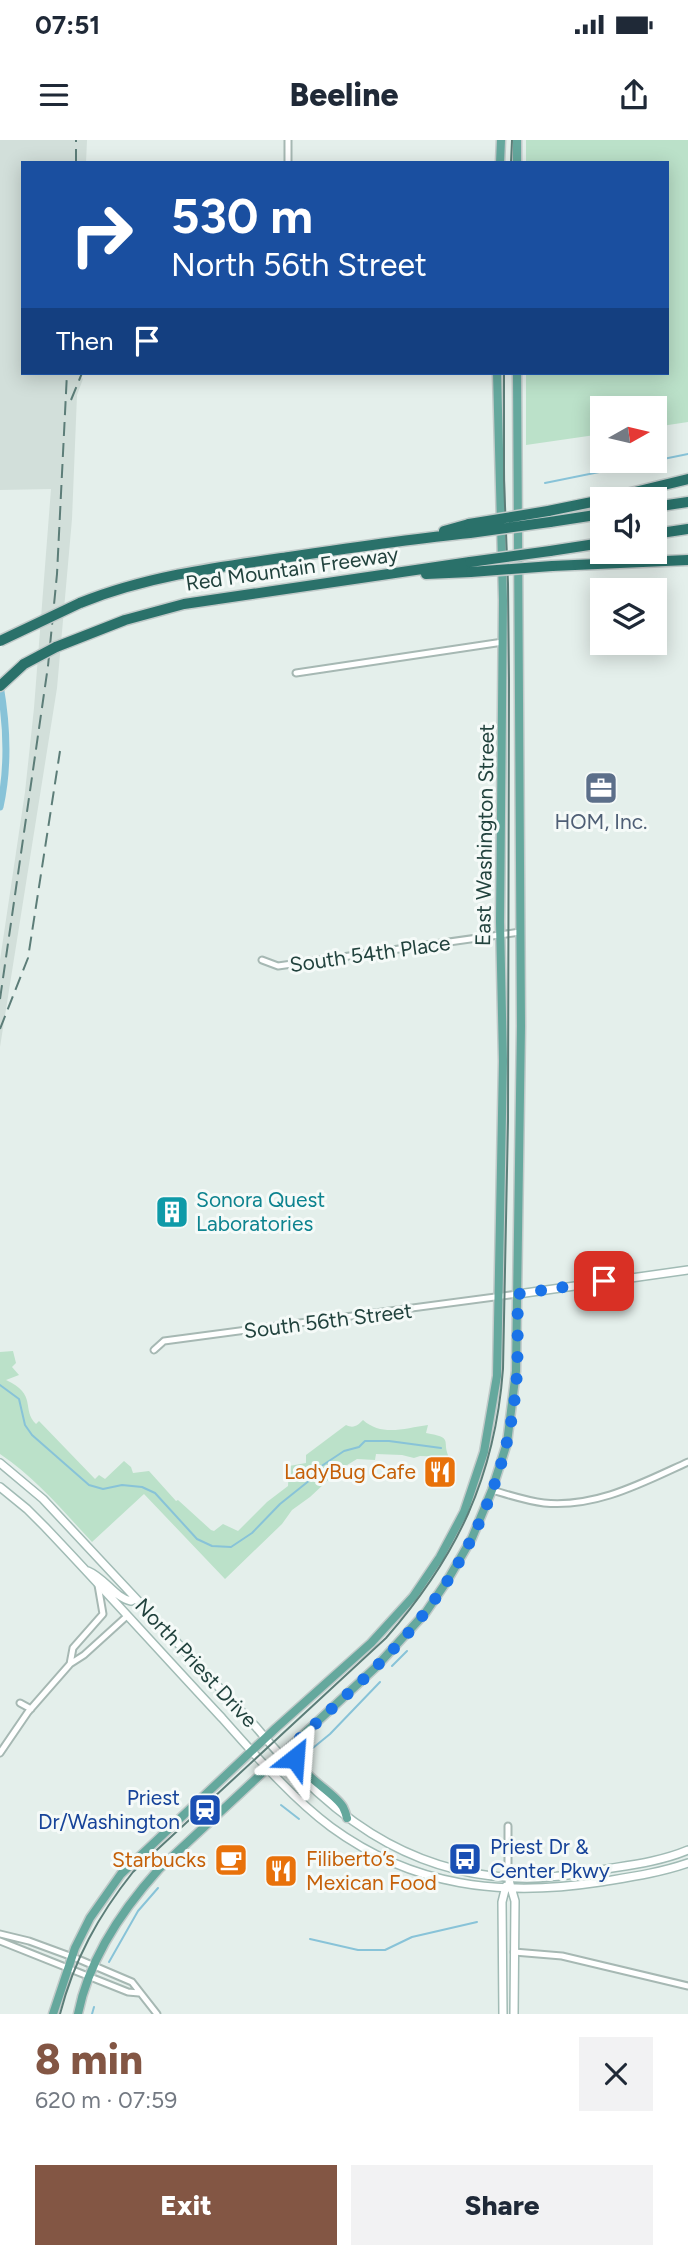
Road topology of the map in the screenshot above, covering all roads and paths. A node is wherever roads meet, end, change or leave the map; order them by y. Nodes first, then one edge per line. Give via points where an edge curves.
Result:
1 (288, 140) edge
2 (501, 140) edge
3 (517, 140) edge
4 (288, 161) edge
5 (500, 161) edge
6 (517, 161) edge
7 (497, 375) edge
8 (517, 375) edge
9 (688, 479) edge
10 (654, 487) edge
11 (688, 502) edge
12 (590, 503) edge
13 (667, 505) edge
14 (590, 514) edge
15 (549, 516) junction
16 (688, 529) edge
17 (667, 532) edge
18 (590, 545) edge
19 (688, 560) edge
20 (470, 567) junction
21 (0, 641) edge
22 (503, 642) junction
23 (24, 664) junction
24 (296, 673) dead end
25 (0, 677) edge
26 (0, 686) edge
27 (521, 932) junction
28 (500, 935) junction
29 (262, 960) dead end
30 (688, 1270) edge
31 (518, 1294) junction
32 (501, 1297) junction
33 (153, 1350) dead end
34 (688, 1462) edge
35 (0, 1463) edge
36 (0, 1487) edge
37 (492, 1490) junction
38 (85, 1569) junction
39 (97, 1583) junction
40 (135, 1599) junction
41 (127, 1616) junction
42 (70, 1664) junction
43 (20, 1703) dead end
44 (30, 1709) junction
45 (266, 1738) junction
46 (298, 1740) junction
47 (253, 1751) junction
48 (0, 1753) edge
49 (280, 1757) junction
50 (269, 1768) junction
51 (347, 1818) junction
52 (509, 1826) dead end
53 (688, 1850) edge
54 (688, 1863) edge
55 (508, 1877) junction
56 (509, 1889) junction
57 (0, 1934) edge
58 (0, 1941) edge
59 (514, 1952) junction
60 (71, 1957) junction
61 (94, 1966) junction
62 (67, 1968) junction
63 (89, 1978) junction
64 (688, 1986) edge
65 (139, 1993) junction
66 (53, 2014) edge
67 (78, 2014) edge
68 (158, 2014) edge
69 (503, 2014) edge
70 (514, 2014) edge

1 - 4 street
2 - 5 main road
3 - 6 main road
7 - 22 main road, East Washington Street
8 - 27 main road, East Washington Street
9 - 10 highway
11 - 13 highway
12 - 15 highway
14 - 15 highway, Red Mountain Freeway
15 - 21 highway, Red Mountain Freeway, bridge via 187,572 80,603
16 - 17 highway
18 - 20 highway, Red Mountain Freeway, bridge
19 - 20 highway, bridge
20 - 23 highway, Red Mountain Freeway, bridge via 387,574 184,604 76,638
22 - 24 street
22 - 28 main road, East Washington Street
23 - 25 highway, Red Mountain Freeway
23 - 26 highway
27 - 28 street, South 54th Place
27 - 31 main road, East Washington Street
28 - 29 street, South 54th Place via 278,966
28 - 32 main road, East Washington Street
30 - 31 main road
31 - 32 street, South 56th Street
31 - 37 main road, East Washington Street via 515,1396
32 - 33 street, South 56th Street via 164,1341
32 - 45 main road, East Washington Street via 490,1428 475,1484 450,1541 425,1581 384,1630
34 - 37 street via 588,1501 542,1503
35 - 40 main road, North Priest Drive via 43,1499
36 - 38 main road, North Priest Drive
37 - 46 main road, East Washington Street via 465,1551 426,1612 386,1657
38 - 39 main road, North Priest Drive
38 - 40 main road via 101,1576 121,1598
39 - 41 main road, North Priest Drive
39 - 42 street via 103,1614 73,1648
40 - 45 main road, North Priest Drive
41 - 42 street
41 - 47 main road, North Priest Drive
42 - 44 street
43 - 44 street
44 - 48 street
45 - 47 main road, East Washington Street
45 - 49 main road, North Priest Drive
46 - 49 main road, East Washington Street
46 - 51 main road via 294,1752 298,1763 343,1806
47 - 50 main road, North Priest Drive
47 - 60 main road, East Washington Street via 121,1874 90,1918
49 - 50 main road, East Washington Street
49 - 51 main road, North Priest Drive
50 - 56 main road, North Priest Drive via 332,1827 376,1853 444,1879
50 - 61 main road, East Washington Street via 138,1892
51 - 55 main road, North Priest Drive via 425,1860
52 - 55 street
53 - 55 main road, North Priest Drive via 627,1866 551,1877
54 - 56 main road, North Priest Drive via 650,1874 556,1888
55 - 56 main road
56 - 59 main road
56 - 69 main road via 502,1902
57 - 60 street
58 - 62 street
59 - 64 street via 562,1956
59 - 70 main road
60 - 61 street
60 - 62 main road, East Washington Street
61 - 63 main road, East Washington Street
61 - 65 street via 132,1982
62 - 63 street
62 - 66 main road, East Washington Street
63 - 65 street
63 - 67 main road, East Washington Street
65 - 68 street

